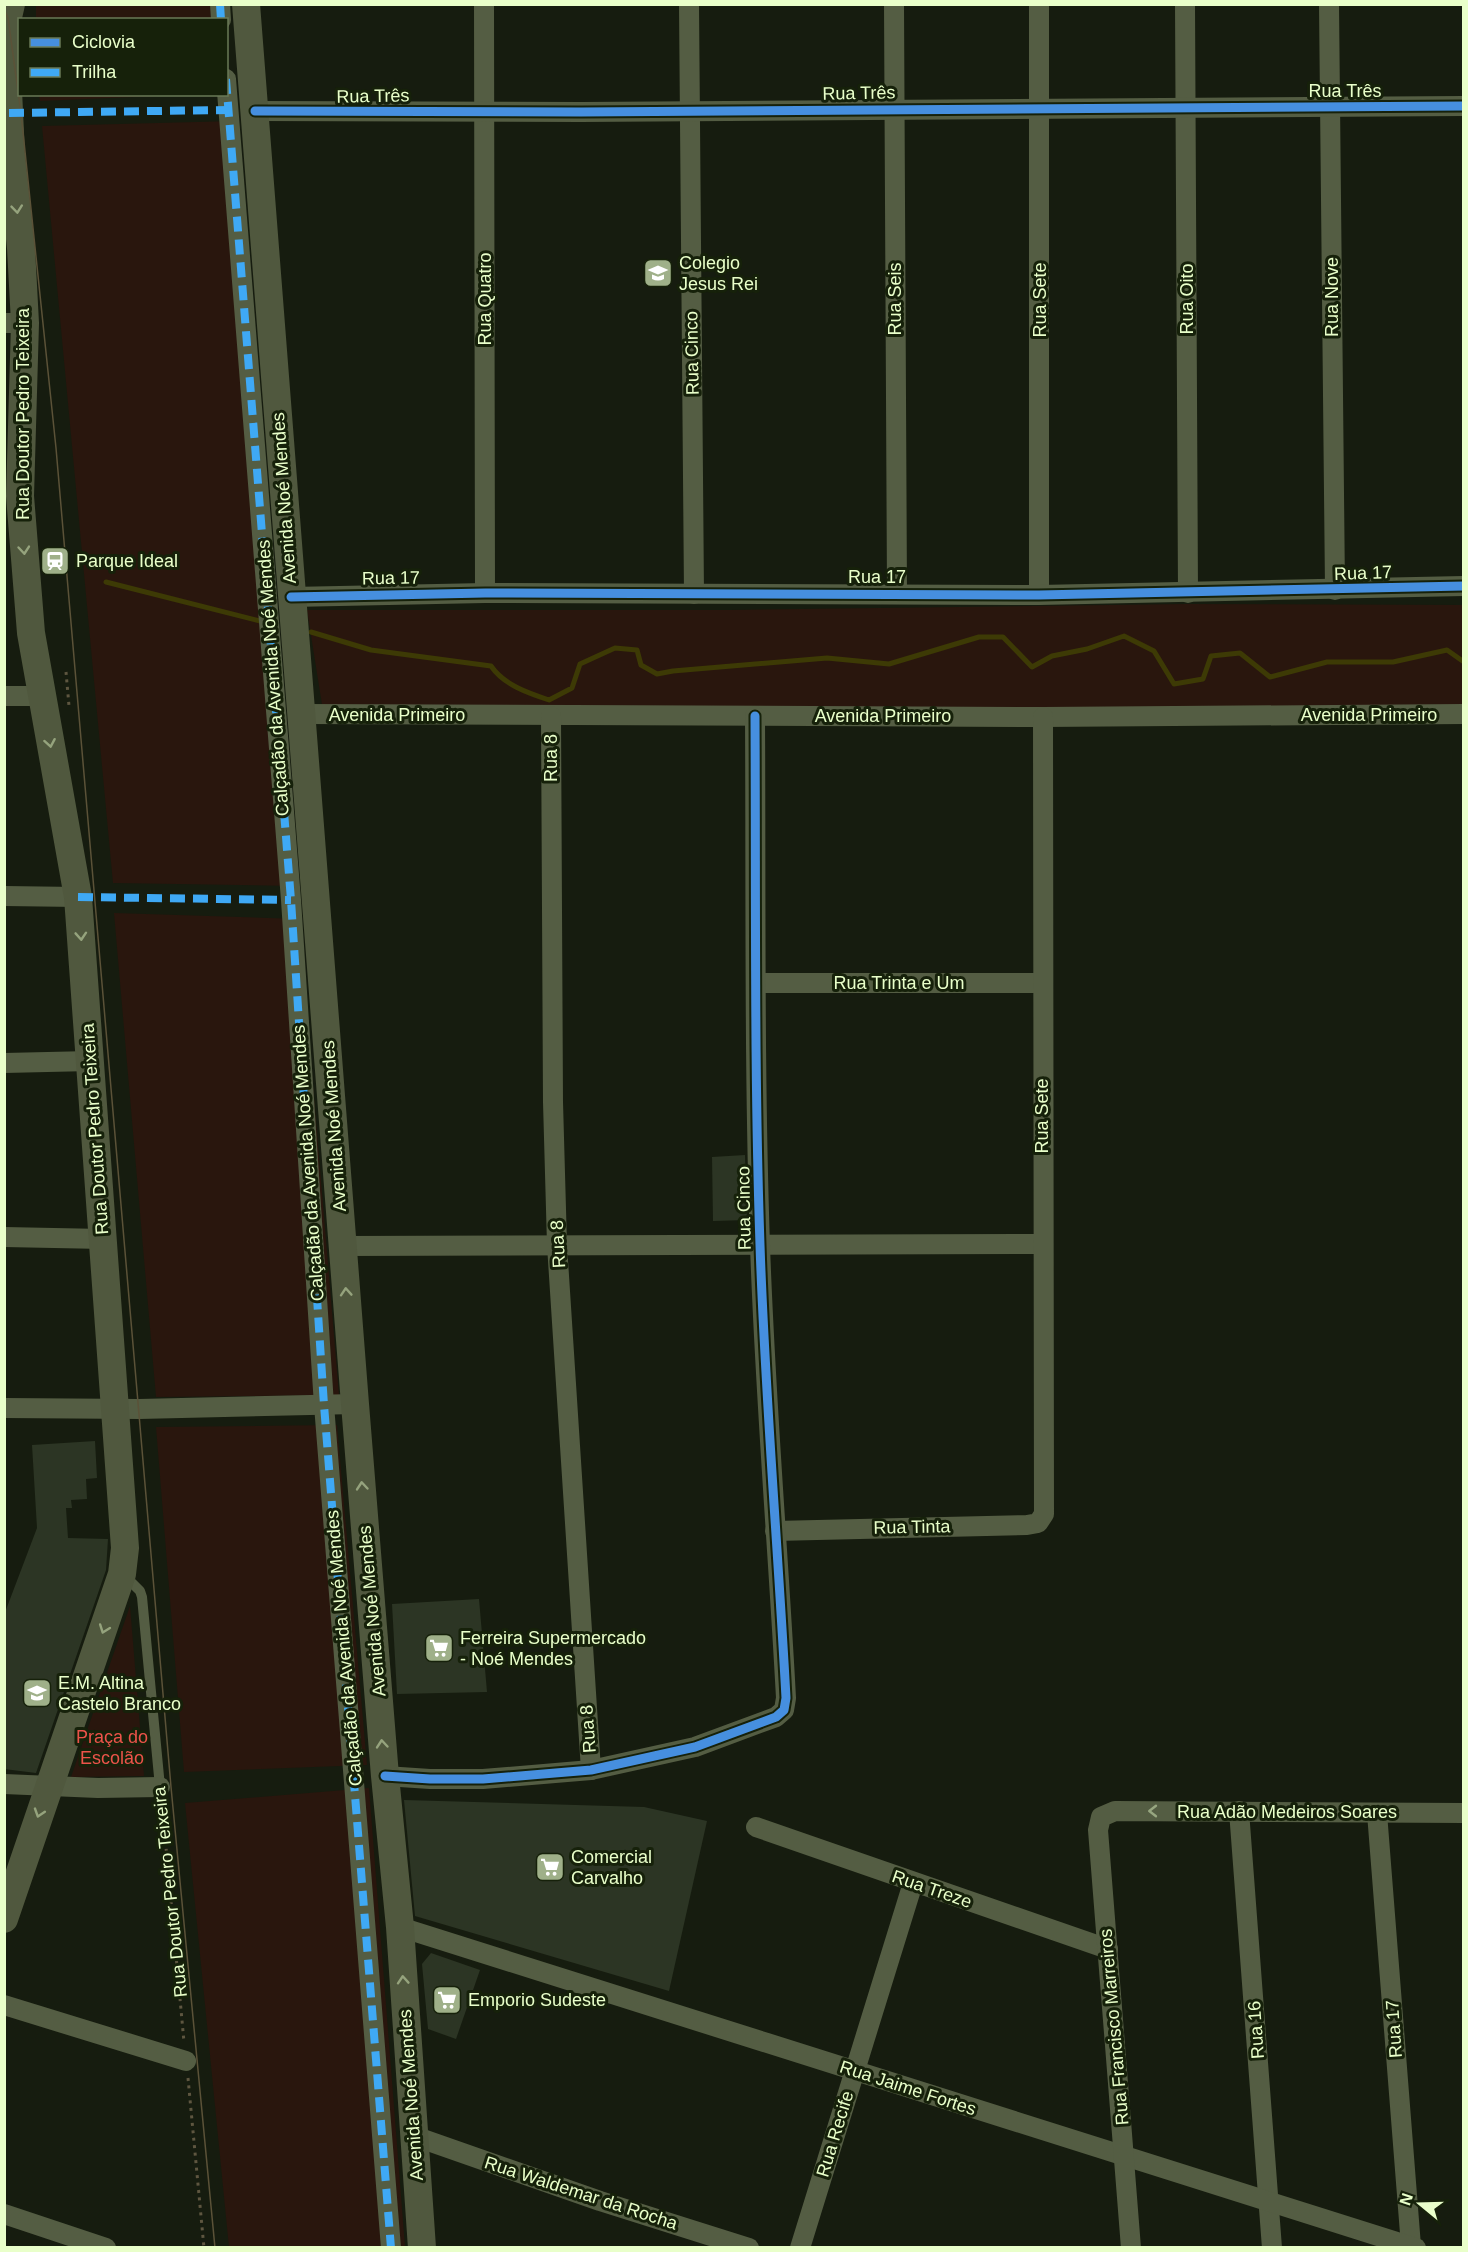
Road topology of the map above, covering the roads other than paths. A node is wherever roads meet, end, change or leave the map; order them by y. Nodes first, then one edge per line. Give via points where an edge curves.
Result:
1 (246, 4) edge
2 (484, 4) edge
3 (689, 4) edge
4 (894, 4) edge
5 (1040, 4) edge
6 (1185, 4) edge
7 (1329, 4) edge
8 (6, 20) edge
9 (227, 96) edge
10 (1464, 106) edge
11 (1186, 107) junction
12 (1331, 107) junction
13 (1040, 108) junction
14 (894, 110) junction
15 (255, 111) junction
16 (484, 111) junction
17 (690, 112) junction
18 (8, 154) edge
19 (15, 323) edge
20 (12, 496) edge
21 (1464, 586) edge
22 (1335, 590) junction
23 (485, 593) junction
24 (1188, 593) junction
25 (694, 594) junction
26 (897, 594) junction
27 (1039, 595) junction
28 (291, 597) junction
29 (4, 696) edge
30 (41, 696) junction
31 (302, 714) junction
32 (1464, 714) edge
33 (551, 716) junction
34 (755, 716) junction
35 (1043, 717) junction
36 (4, 896) edge
37 (78, 897) junction
38 (756, 983) junction
39 (1042, 983) junction
40 (91, 1061) junction
41 (4, 1062) edge
42 (4, 1237) edge
43 (104, 1239) junction
44 (760, 1244) junction
45 (1042, 1244) junction
46 (557, 1245) junction
47 (343, 1246) junction
48 (355, 1404) junction
49 (324, 1405) junction
50 (4, 1408) edge
51 (116, 1408) junction
52 (1044, 1514) joint
53 (775, 1530) junction
54 (122, 1574) junction
55 (591, 1770) junction
56 (385, 1776) junction
57 (4, 1784) edge
58 (49, 1784) junction
59 (160, 1787) joint
60 (1110, 1812) joint
61 (1239, 1812) junction
62 (1377, 1813) junction
63 (1464, 1814) edge
64 (756, 1827) dead end
65 (913, 1883) junction
66 (4, 1919) edge
67 (399, 1927) junction
68 (1108, 1949) junction
69 (4, 2005) edge
70 (186, 2061) road end
71 (854, 2071) junction
72 (414, 2136) junction
73 (1124, 2156) junction
74 (1268, 2200) junction
75 (4, 2214) edge
76 (106, 2247) edge
77 (391, 2247) edge
78 (422, 2247) edge
79 (749, 2247) edge
80 (800, 2247) edge
81 (1131, 2247) edge
82 (1272, 2247) edge
83 (1414, 2247) edge

1 - 15 main road, Avenida Noé Mendes
2 - 16 street, Rua Quatro
3 - 17 street, Rua Cinco
4 - 14 street, Rua Seis
5 - 13 street, Rua Sete
6 - 11 street, Rua Oito
7 - 12 street, Rua Nove
8 - 18 main road, Rua Doutor Pedro Teixeira
9 - 49 street, Calçadão da Avenida Noé Mendes via 291,900
10 - 12 street, Rua Três
11 - 12 street, Rua Três
11 - 13 street, Rua Três
11 - 24 street, Rua Oito
12 - 22 street, Rua Nove
13 - 14 street, Rua Três
13 - 27 street, Rua Sete
14 - 17 street, Rua Três
14 - 26 street, Rua Seis
15 - 16 street, Rua Três
15 - 28 main road, Avenida Noé Mendes
16 - 17 street, Rua Três
16 - 23 street, Rua Quatro
17 - 25 street, Rua Cinco
18 -> 19 main road, Rua Doutor Pedro Teixeira via 21,248
19 - 20 main road, Rua Doutor Pedro Teixeira
20 -> 30 main road, Rua Doutor Pedro Teixeira
21 - 22 street, Rua 17
22 - 24 street, Rua 17
23 - 25 street, Rua 17
23 - 28 street, Rua 17
24 - 27 street, Rua 17
25 - 26 street, Rua 17
26 - 27 street, Rua 17
28 - 31 main road, Avenida Noé Mendes
29 - 30 street
30 -> 37 main road, Rua Doutor Pedro Teixeira
31 - 33 street, Avenida Primeiro
31 - 47 main road, Avenida Noé Mendes
32 - 35 street, Avenida Primeiro
33 - 34 street, Avenida Primeiro
33 - 46 street, Rua 8
34 - 35 street, Avenida Primeiro
34 - 38 street, Rua Cinco
35 - 39 street, Rua Sete
36 - 37 street
37 -> 40 main road, Rua Doutor Pedro Teixeira
38 - 39 street, Rua Trinta e Um
38 - 44 street, Rua Cinco
39 - 45 street, Rua Sete
40 - 41 street
40 - 43 main road, Rua Doutor Pedro Teixeira
42 - 43 street
43 - 51 main road, Rua Doutor Pedro Teixeira
44 - 45 street
44 - 46 street
44 - 53 street, Rua Cinco
45 - 52 street, Rua Sete
46 - 47 street
46 - 55 street, Rua 8
48 -> 47 main road, Avenida Noé Mendes
48 - 49 street
56 -> 48 main road, Avenida Noé Mendes
49 - 51 street
49 - 77 street, Calçadão da Avenida Noé Mendes
50 - 51 street
51 - 54 main road, Rua Doutor Pedro Teixeira via 125,1548
52 - 53 street, Rua Tinta via 1038,1523 1027,1525
53 - 55 street, Rua Cinco via 784,1710 773,1718 695,1747
54 -> 58 main road
54 - 59 lane, Rua Doutor Pedro Teixeira via 142,1597
55 - 56 street via 483,1779
56 - 67 main road, Avenida Noé Mendes
57 - 58 street
58 - 59 street
58 -> 66 main road
61 -> 60 street, Rua Adão Medeiros Soares
60 - 68 street, Rua Francisco Marreiros via 1101,1817 1098,1830
61 - 62 street, Rua Adão Medeiros Soares
61 - 74 street, Rua 16
62 - 63 street, Rua Adão Medeiros Soares
62 - 83 street, Rua 17
64 - 65 street, Rua Treze
65 - 68 street, Rua Treze
65 - 71 street, Rua Recife
67 - 71 street, Rua Jaime Fortes
72 -> 67 main road, Avenida Noé Mendes
68 - 73 street, Rua Francisco Marreiros
69 - 70 street
71 - 73 street, Rua Jaime Fortes
71 - 80 street, Rua Recife
72 - 78 main road, Avenida Noé Mendes
72 - 79 street, Rua Waldemar da Rocha via 600,2201
73 - 74 street, Rua Jaime Fortes
73 - 81 street, Rua Francisco Marreiros
74 - 82 street, Rua 16
74 - 83 street, Rua Jaime Fortes
75 - 76 street

